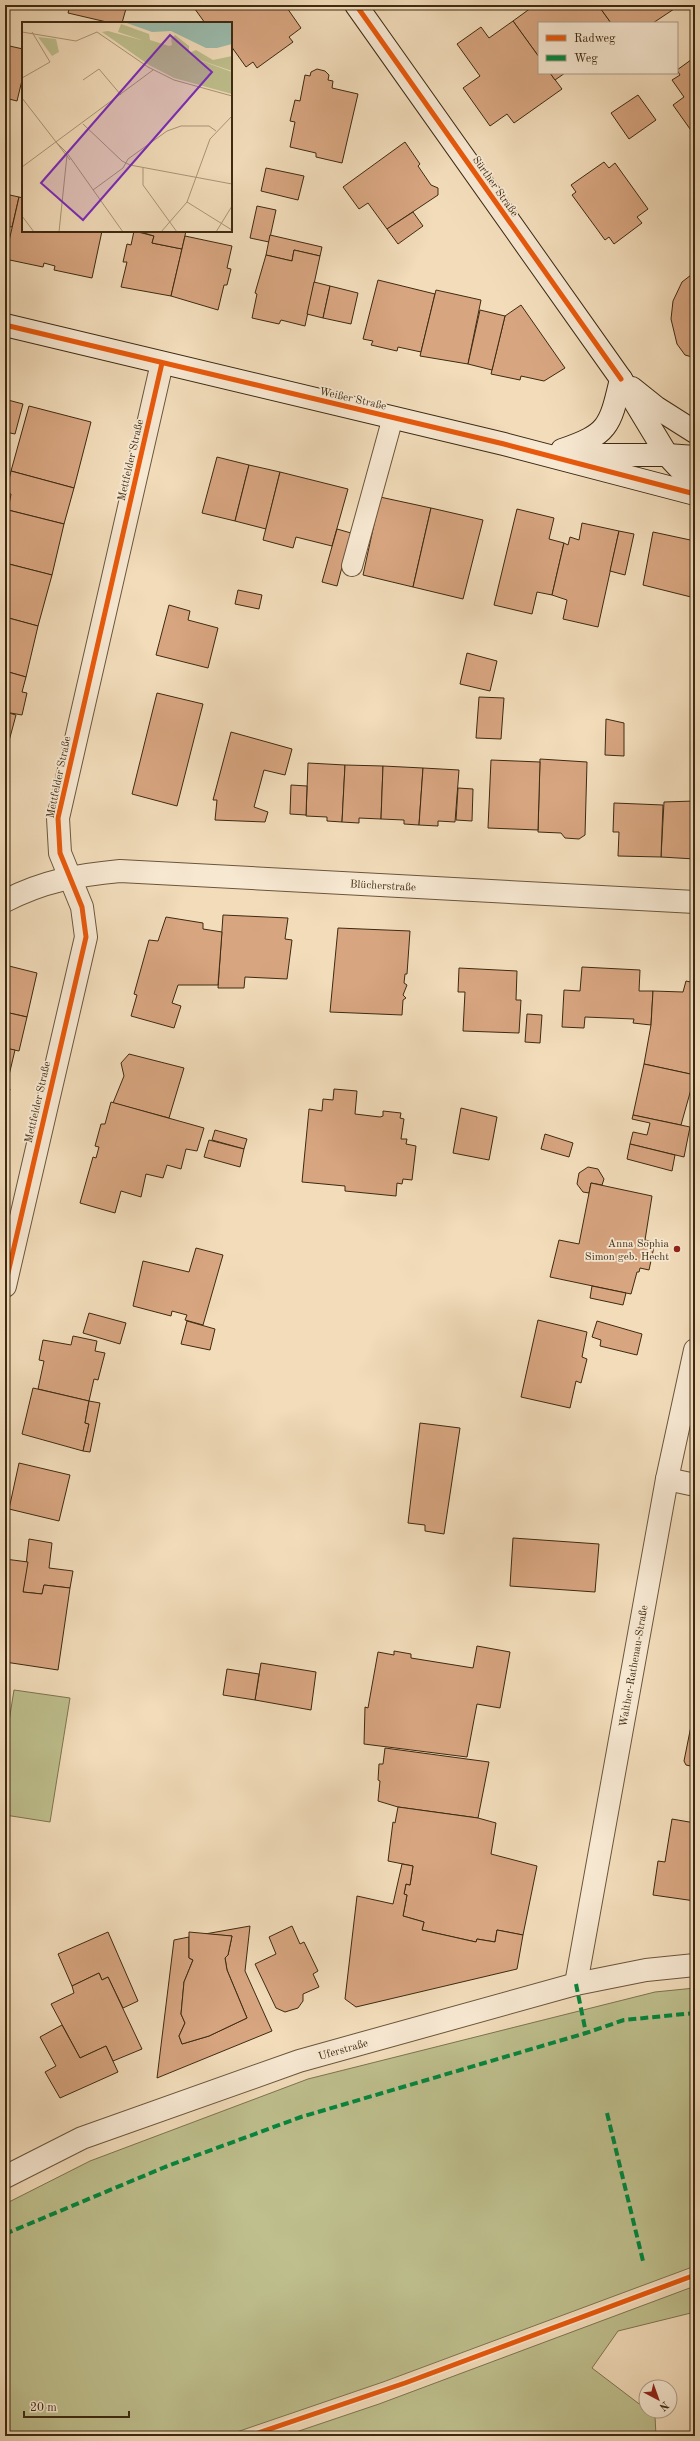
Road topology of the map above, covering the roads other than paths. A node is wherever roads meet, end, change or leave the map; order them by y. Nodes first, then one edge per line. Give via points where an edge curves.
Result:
1 (356, 5) edge
2 (5, 324) edge
3 (162, 363) junction
4 (621, 379) junction
5 (393, 417) junction
6 (695, 432) edge
7 (546, 455) junction
8 (667, 455) junction
9 (695, 457) edge
10 (695, 486) edge
11 (695, 494) edge
12 (352, 566) dead end
13 (71, 876) junction
14 (5, 901) edge
15 (695, 902) edge
16 (5, 1286) edge
17 (695, 1350) edge
18 (667, 1479) junction
19 (695, 1485) edge
20 (695, 1965) edge
21 (576, 1984) junction
22 (5, 2177) edge

1 - 4 street, Sürther Straße
2 - 3 street, Weißer Straße
3 - 5 street, Weißer Straße
3 - 13 street, Mettfelder Straße via 58,818 60,853
4 - 6 street via 658,408
4 - 7 street via 610,421 594,437
4 - 8 street, Sürther Straße
5 - 7 street, Weißer Straße
5 - 12 lane
7 - 8 street, Weißer Straße
7 - 11 street, Weißer Straße
8 - 9 street, Weißer Straße
8 - 10 street, Sürther Straße
13 - 14 street, Blücherstraße via 17,894
13 - 15 street, Blücherstraße via 120,871
13 - 16 street, Mettfelder Straße via 82,907 86,937
17 - 18 street, Walther-Rathenau-Straße
18 - 19 street
18 - 21 street, Walther-Rathenau-Straße
20 - 21 street, Uferstraße via 646,1970
21 - 22 street, Uferstraße via 299,2061 82,2138

